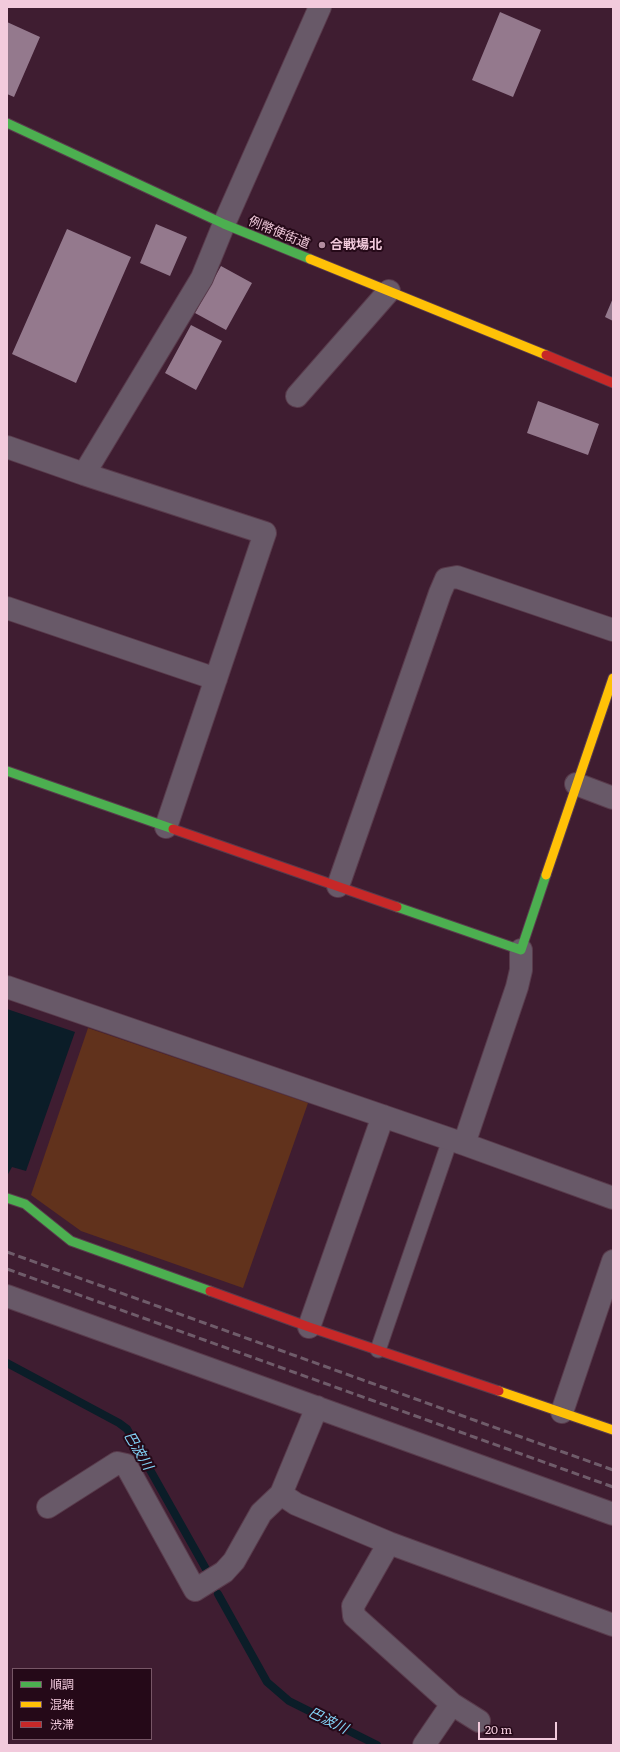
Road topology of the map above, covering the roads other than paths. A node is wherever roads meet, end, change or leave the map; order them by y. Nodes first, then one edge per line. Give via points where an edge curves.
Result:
1 (320, 7) edge
2 (7, 123) edge
3 (224, 224) junction
4 (389, 291) junction
5 (613, 383) edge
6 (297, 396) dead end
7 (7, 447) edge
8 (84, 474) junction
9 (7, 608) edge
10 (613, 630) edge
11 (613, 678) edge
12 (216, 679) junction
13 (7, 771) edge
14 (576, 784) junction
15 (613, 798) edge
16 (166, 827) junction
17 (338, 886) junction
18 (521, 950) junction
19 (7, 987) edge
20 (383, 1116) junction
21 (457, 1142) junction
22 (7, 1198) edge
23 (613, 1198) edge
24 (613, 1261) edge
25 (7, 1296) edge
26 (309, 1327) junction
27 (378, 1350) junction
28 (317, 1407) junction
29 (562, 1412) junction
30 (613, 1430) edge
31 (281, 1494) junction
32 (48, 1508) dead end
33 (613, 1514) edge
34 (389, 1543) junction
35 (613, 1625) edge
36 (452, 1704) junction
37 (479, 1721) dead end
38 (424, 1745) edge

1 - 3 street
2 - 3 street, 例幣使街道
3 - 4 street, 例幣使街道
3 - 8 street via 202,278
4 - 5 street, 例幣使街道
4 - 6 street
7 - 8 street
8 - 12 street via 265,533
9 - 12 street
10 - 17 street via 458,577 446,579
11 - 14 street
12 - 16 street
13 - 16 street
14 - 15 street
14 - 18 street
16 - 17 street
17 - 18 street
18 - 21 street via 521,970 517,987
19 - 20 street
20 - 21 street
20 - 26 street
21 - 23 street
21 - 27 lane
22 - 26 street via 24,1204 72,1241
24 - 29 street
25 - 28 street
26 - 27 street
27 - 29 street
28 - 31 street
28 - 33 street
29 - 30 street
31 - 32 street via 261,1513 229,1567 195,1590 126,1465 117,1463
31 - 34 street via 296,1504
34 - 35 street
34 - 36 street via 353,1606 354,1616
36 - 37 street
36 - 38 street

